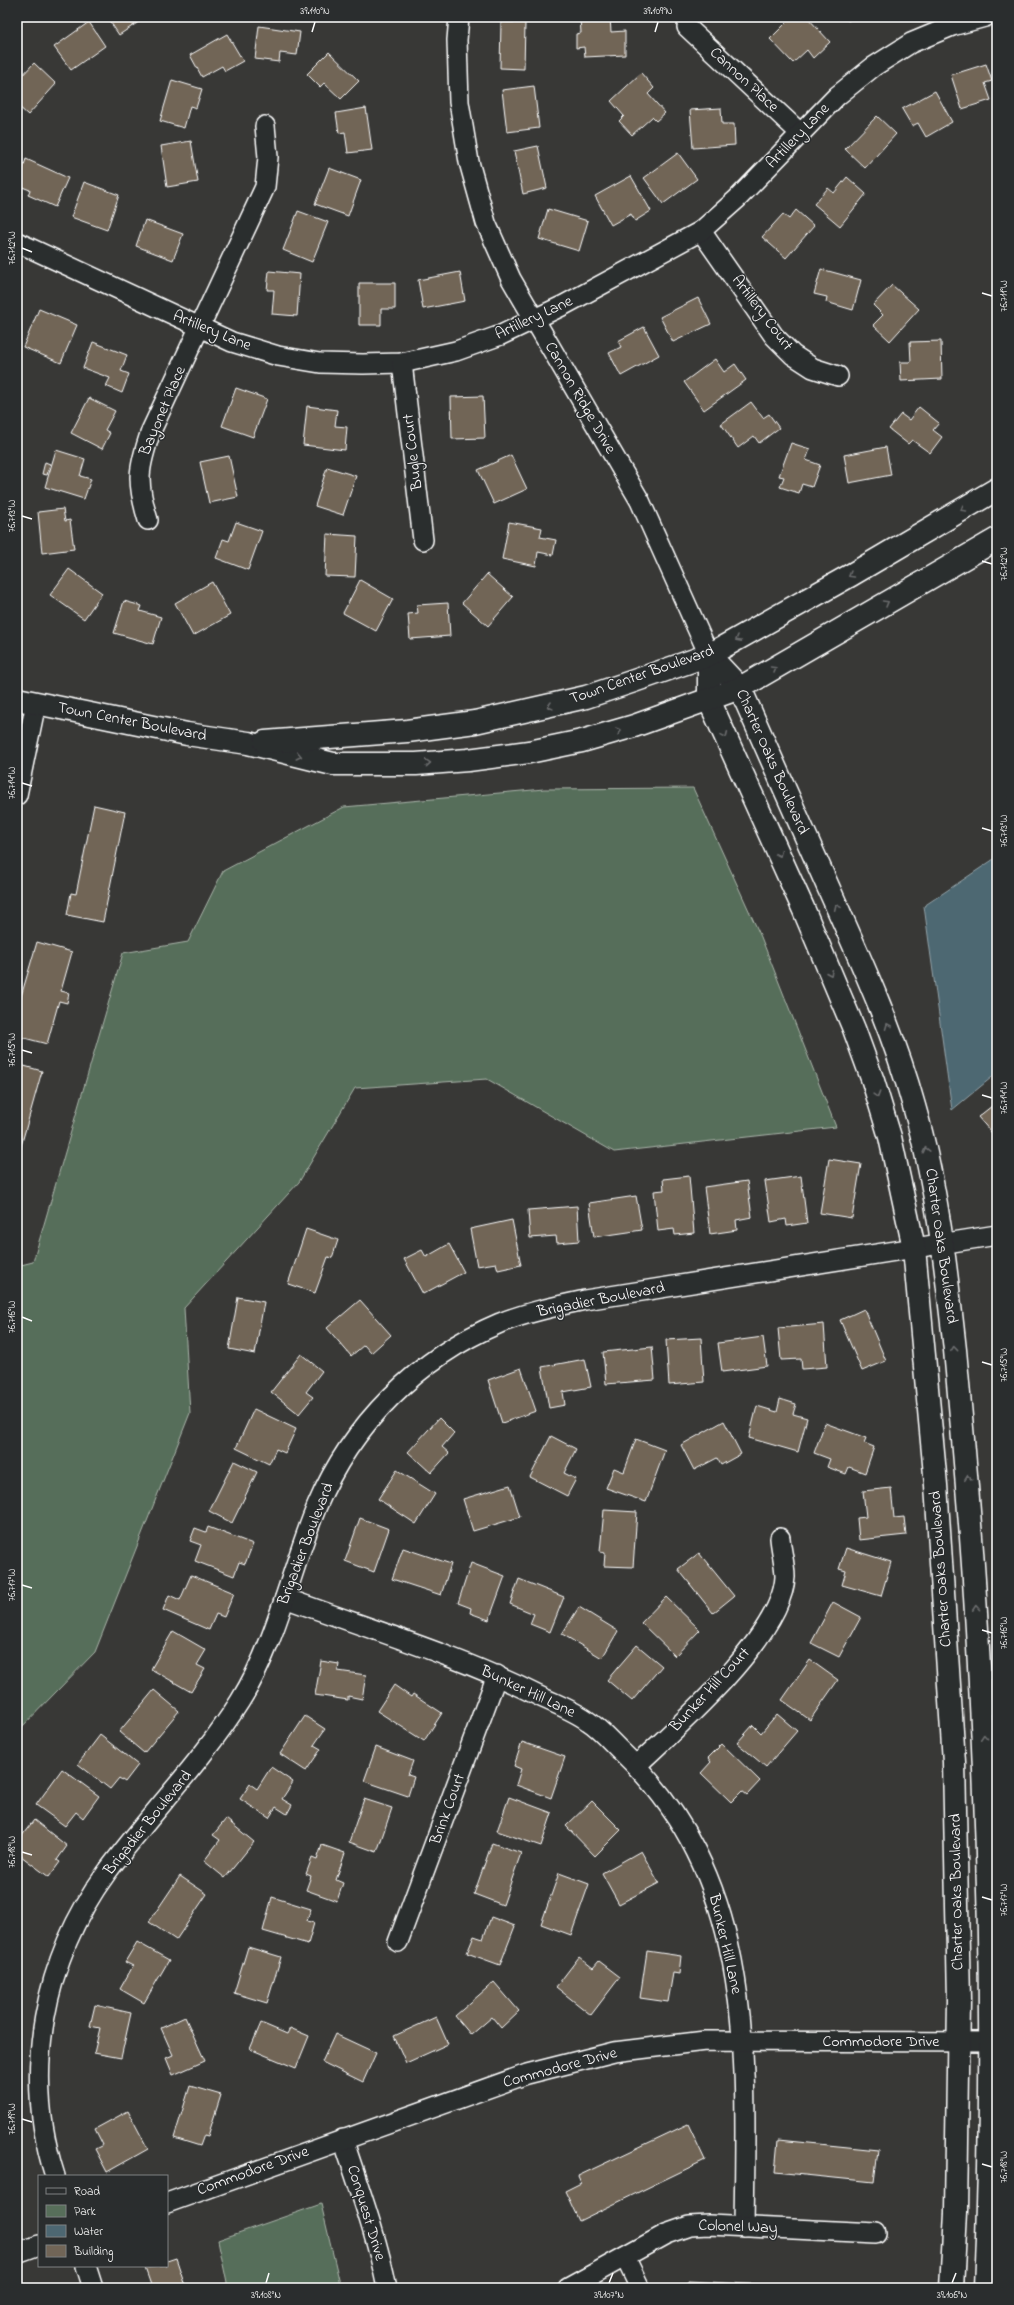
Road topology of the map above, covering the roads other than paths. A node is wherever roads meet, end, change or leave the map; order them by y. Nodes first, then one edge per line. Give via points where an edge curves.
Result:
1 (458, 17) edge
2 (985, 17) edge
3 (687, 27) dead end
4 (265, 126) dead end
5 (800, 133) junction
6 (701, 231) junction
7 (17, 242) edge
8 (534, 319) junction
9 (200, 328) junction
10 (402, 363) junction
11 (838, 376) dead end
12 (997, 489) edge
13 (148, 520) dead end
14 (997, 539) edge
15 (423, 540) dead end
16 (709, 654) junction
17 (740, 688) junction
18 (710, 700) junction
19 (26, 701) edge
20 (248, 743) junction
21 (17, 796) edge
22 (997, 1236) edge
23 (944, 1244) junction
24 (914, 1248) junction
25 (780, 1538) dead end
26 (285, 1598) junction
27 (498, 1675) junction
28 (636, 1766) junction
29 (398, 1942) dead end
30 (742, 2041) junction
31 (959, 2042) junction
32 (994, 2042) edge
33 (343, 2139) junction
34 (55, 2175) edge
35 (168, 2203) edge
36 (744, 2227) junction
37 (876, 2233) dead end
38 (38, 2245) edge
39 (17, 2254) edge
40 (625, 2257) junction
41 (86, 2267) edge
42 (93, 2288) edge
43 (387, 2288) edge
44 (568, 2288) edge
45 (640, 2288) edge
46 (952, 2288) edge
47 (984, 2288) edge

1 - 8 street, Cannon Ridge Drive via 459,102 468,162 486,223 511,279
2 - 5 street, Artillery Lane via 952,26 911,44 879,63 838,96
3 - 5 street, Cannon Place
4 - 9 street, Bayonet Place via 268,157 265,187
5 - 6 street, Artillery Lane via 737,200
6 - 8 street, Artillery Lane
6 - 11 street, Artillery Court via 774,336 793,355 813,368
7 - 9 street, Artillery Lane
8 - 10 street, Artillery Lane via 501,335 456,351
8 - 16 street, Cannon Ridge Drive via 640,501
9 - 10 street, Artillery Lane via 232,342 278,356 320,363
9 - 13 street, Bayonet Place via 151,431 141,461 140,493
10 - 15 street, Bugle Court
12 -> 16 street, Town Center Boulevard via 851,575
17 -> 14 street, Town Center Boulevard
16 - 17 street, Charter Oaks Boulevard
16 - 18 street, Charter Oaks Boulevard
16 -> 20 street, Town Center Boulevard via 586,697 475,722 407,731
17 - 18 street, Town Center Boulevard
23 -> 17 street, Charter Oaks Boulevard via 932,1173 893,1039
20 -> 18 street, Town Center Boulevard via 333,764 468,760 529,752 582,741
18 -> 24 street, Charter Oaks Boulevard via 803,908 856,1036 890,1137
19 - 20 street, Town Center Boulevard via 187,734
19 - 21 street
22 - 23 street, Brigadier Boulevard
23 - 24 street, Brigadier Boulevard
32 -> 23 street, Charter Oaks Boulevard via 985,1760 968,1486
24 - 26 street, Brigadier Boulevard via 547,1308 500,1324 458,1345 418,1372 383,1405 344,1453 317,1506
24 - 31 street, Charter Oaks Boulevard via 936,1485 954,1762
25 - 28 street, Bunker Hill Court via 785,1578 774,1613 752,1646 727,1676
26 - 27 street, Bunker Hill Lane
26 - 34 street, Brigadier Boulevard via 263,1655 241,1699 204,1754 107,1872 83,1909 62,1954 45,2013 38,2080 41,2121
27 - 28 street, Bunker Hill Lane via 588,1721
27 - 29 street, Brink Court
28 - 30 street, Bunker Hill Lane via 659,1791 689,1835 711,1882 727,1936 740,2008
30 - 31 street, Commodore Drive
30 - 33 street, Commodore Drive via 659,2045 571,2061
30 - 36 street, Bunker Hill Lane via 746,2081
31 - 32 street, Commodore Drive
31 - 46 street, Charter Oaks Boulevard
32 - 47 street, Charter Oaks Boulevard
33 - 35 street, Commodore Drive
33 - 43 street, Conquest Drive via 382,2259
36 - 37 street, Colonel Way
36 - 40 street, Colonel Way via 689,2226 666,2234
38 - 39 street
40 - 44 street, Colonel Way
40 - 45 street
41 - 42 street

